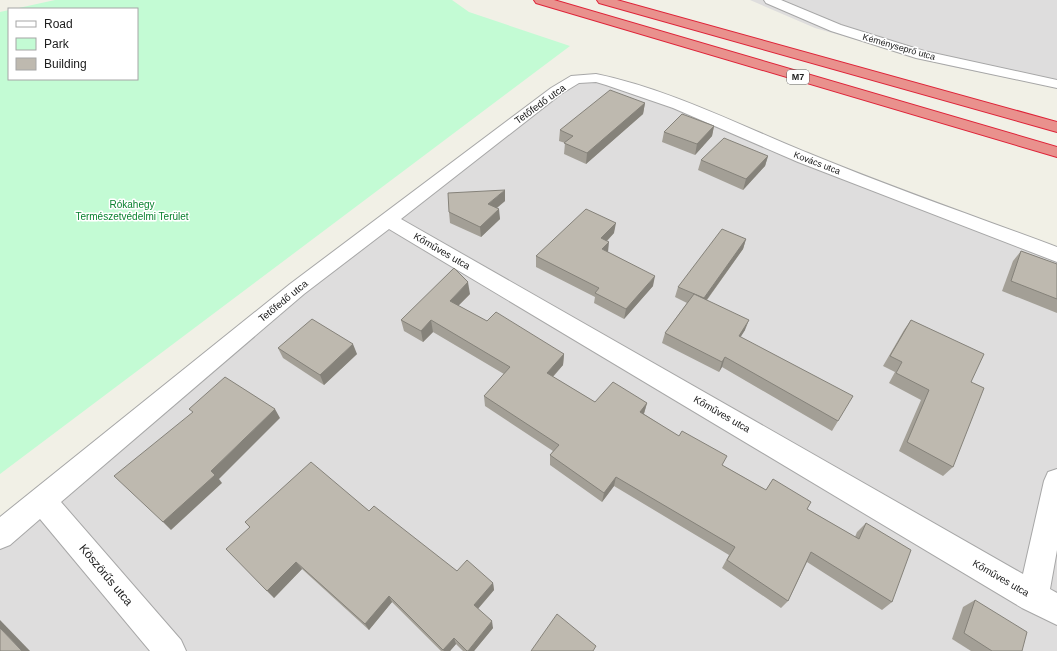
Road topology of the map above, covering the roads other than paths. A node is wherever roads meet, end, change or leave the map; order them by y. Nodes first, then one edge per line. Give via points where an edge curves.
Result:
1 (540, 0) edge
2 (603, 0) edge
3 (770, 0) edge
4 (576, 79) joint
5 (1057, 84) edge
6 (1057, 127) edge
7 (1057, 152) edge
8 (386, 219) junction
9 (1057, 255) edge
10 (1057, 481) edge
11 (42, 500) junction
12 (0, 536) edge
13 (1033, 597) junction
14 (1057, 610) edge
15 (170, 651) edge

1 - 7 highway, M7
2 - 6 highway, M7
3 - 5 street, Kéményseprő utca via 836,28 920,55
4 - 8 street, Tetőfedő utca via 556,91
4 - 9 street, Kovács utca via 596,78 610,81 679,105 804,158
8 - 11 street, Tetőfedő utca via 297,289
8 - 13 street, Kőműves utca
10 - 13 street
11 - 12 street, Tetőfedő utca
11 - 15 street, Köszörűs utca
13 - 14 street, Kőműves utca

